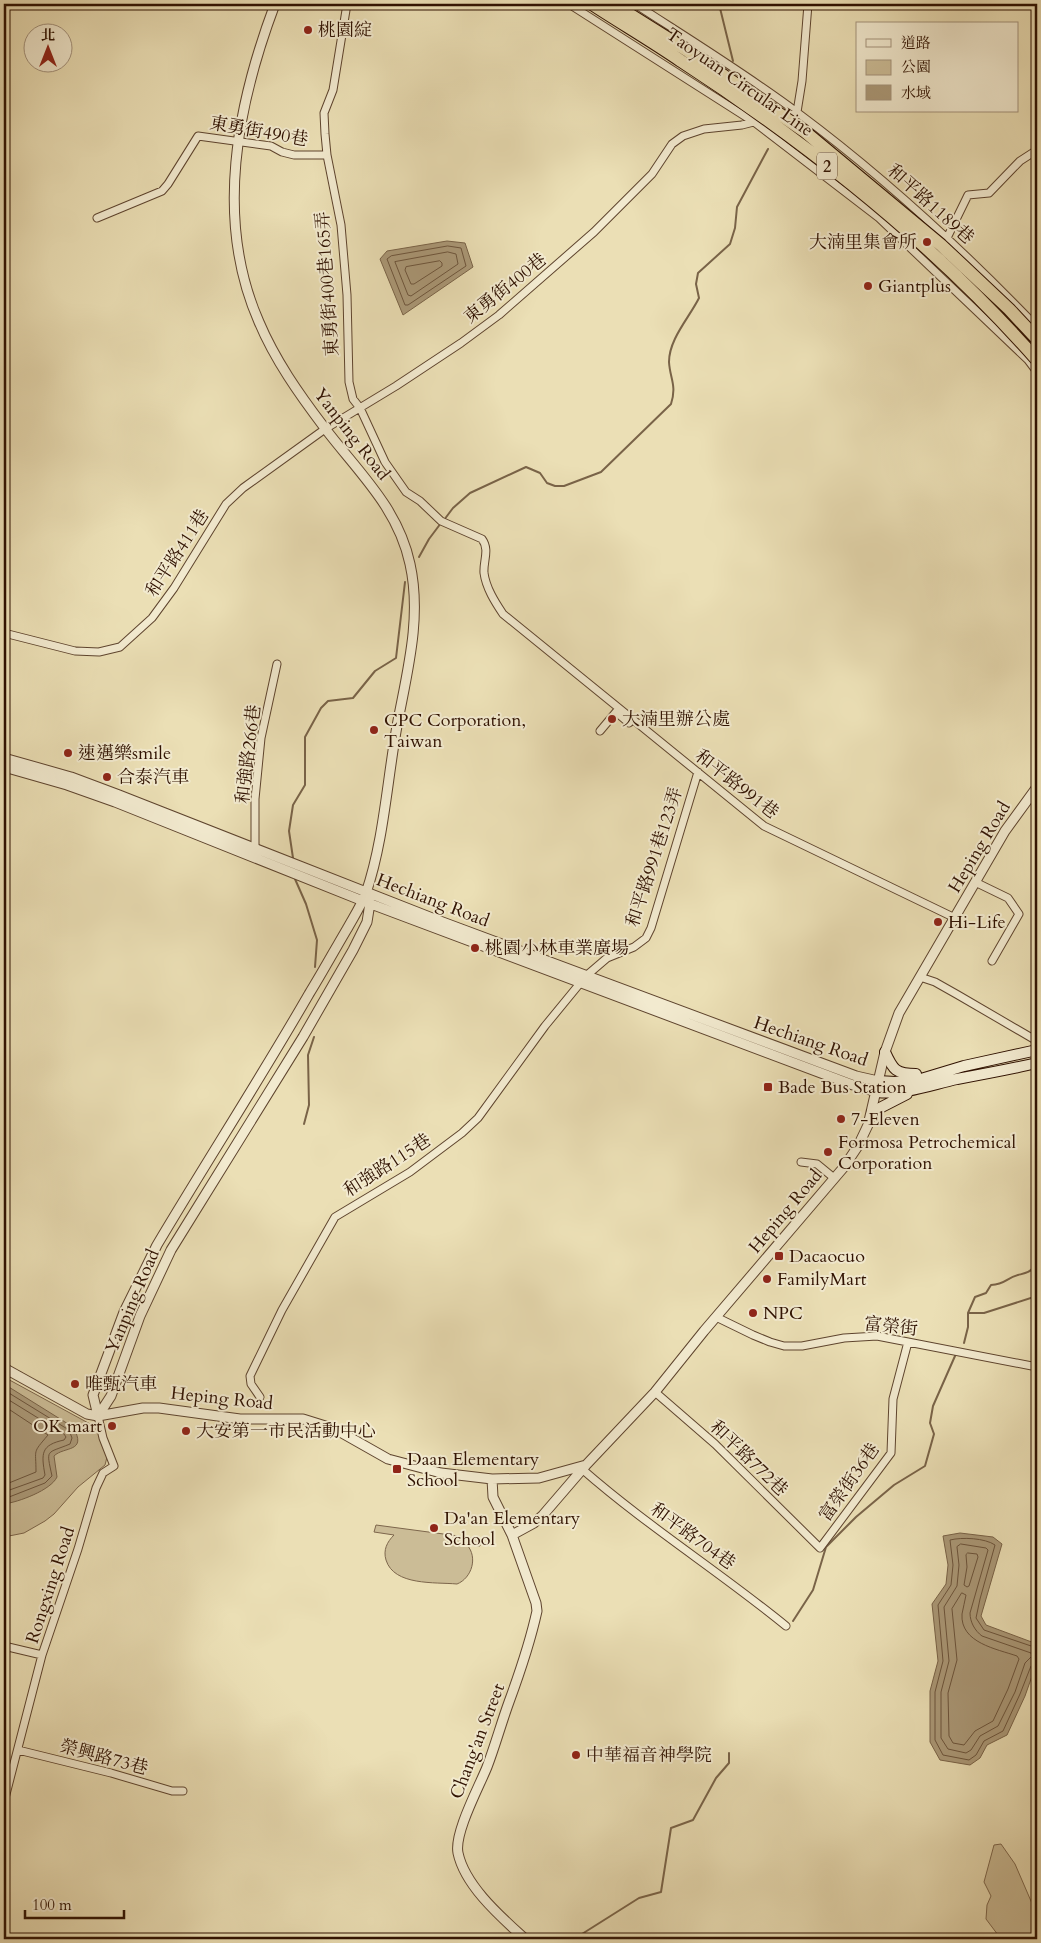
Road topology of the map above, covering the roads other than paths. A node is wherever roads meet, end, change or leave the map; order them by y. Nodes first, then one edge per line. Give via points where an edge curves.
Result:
1 (275, 4) edge
2 (347, 4) edge
3 (569, 4) edge
4 (592, 4) edge
5 (613, 4) edge
6 (634, 4) edge
7 (808, 4) edge
8 (797, 112) junction
9 (754, 122) junction
10 (238, 140) junction
11 (1037, 150) edge
12 (327, 155) junction
13 (872, 171) junction
14 (855, 200) junction
15 (97, 218) dead end
16 (947, 238) junction
17 (1037, 327) edge
18 (1037, 339) edge
19 (1037, 360) edge
20 (1037, 372) edge
21 (360, 408) junction
22 (325, 429) junction
23 (226, 504) joint
24 (4, 633) edge
25 (276, 664) dead end
26 (629, 724) dead end
27 (600, 730) dead end
28 (4, 758) edge
29 (4, 767) edge
30 (698, 772) junction
31 (1037, 786) edge
32 (254, 852) junction
33 (975, 882) junction
34 (366, 899) junction
35 (955, 918) junction
36 (992, 961) dead end
37 (920, 977) junction
38 (584, 980) junction
39 (1037, 1041) edge
40 (1037, 1050) edge
41 (885, 1052) junction
42 (1037, 1063) edge
43 (964, 1066) junction
44 (878, 1081) junction
45 (913, 1091) junction
46 (877, 1092) junction
47 (872, 1112) junction
48 (802, 1162) dead end
49 (834, 1178) junction
50 (716, 1317) junction
51 (908, 1342) junction
52 (1037, 1367) edge
53 (4, 1368) edge
54 (656, 1392) junction
55 (260, 1397) dead end
56 (98, 1416) junction
57 (584, 1467) junction
58 (492, 1479) junction
59 (512, 1535) junction
60 (820, 1548) joint
61 (786, 1626) dead end
62 (4, 1646) edge
63 (42, 1655) junction
64 (18, 1750) junction
65 (183, 1792) dead end
66 (4, 1802) edge
67 (525, 1939) edge

1 - 10 street, Yanping Road
2 - 12 street, 東勇街490巷 via 333,90 324,113
3 - 9 street
4 - 19 highway, Taoyuan Circular Line / 2, bridge via 682,61 796,141 933,255 999,316
5 - 18 highway, Taoyuan Circular Line / 2, bridge via 688,50 804,131 941,245
6 - 8 street, 和平路1189巷
7 - 8 street
8 - 9 street, 東勇街400巷
8 - 13 street, 和平路1189巷
9 - 14 street
9 - 21 street, 東勇街400巷 via 704,129 683,136 672,144 652,174 614,212 499,315
10 - 12 street, 東勇街490巷 via 271,146 294,155
10 - 15 street, 東勇街490巷 via 198,136 162,191
10 - 22 street, Yanping Road via 234,225 243,276 275,356
11 - 16 street via 1020,161 989,193 968,195
12 - 21 street, 東勇街400巷165弄 via 341,225 349,382 353,399
13 - 14 street
13 - 16 street, 和平路1189巷
14 - 20 street via 879,218
16 - 17 street, 和平路1189巷 via 987,274
21 - 22 street, 東勇街400巷
21 - 30 street, 和平路991巷 via 394,476 406,492 444,522 482,539 486,544 484,575 503,614
22 - 23 street, 東勇街400巷 via 264,472
22 - 34 street, Yanping Road via 374,487 396,524 410,566 415,608 412,648
23 - 24 street, 和平路411巷 via 152,618 120,647 98,652 75,651
25 - 32 street, 和強路266巷 via 261,738
26 - 27 street via 616,712
28 - 32 street, Hechiang Road via 79,780
29 - 32 street, Hechiang Road via 66,784
30 - 35 street, 和平路991巷 via 764,826
30 - 38 street, 和平路991巷123弄 via 646,938 634,947 607,958
31 - 33 street, Heping Road
32 - 34 street, Hechiang Road
33 - 35 street, Heping Road
33 - 36 street via 1008,898 1019,914
34 - 38 street, Hechiang Road
34 - 56 street, Yanping Road via 367,922 354,950 171,1250 140,1316 111,1396
34 - 56 street, Yanping Road via 141,1275 93,1395
35 - 37 street, Heping Road
37 - 39 street via 935,982
37 - 41 street, Heping Road via 896,1019
38 - 44 street, Hechiang Road
38 - 46 street, Hechiang Road
38 - 55 street, 和強路115巷 via 545,1026 478,1118 410,1172 335,1217 282,1310 250,1376 251,1384
40 - 43 main road
41 - 43 main road via 891,1066 905,1074
41 - 44 street, Heping Road
42 - 45 main road
43 - 44 main road via 921,1078
44 - 46 street, Heping Road
45 - 46 main road
45 - 47 main road
46 - 47 street, Heping Road
47 - 49 street, Heping Road via 858,1146
48 - 49 street via 817,1164
49 - 50 street, Heping Road
50 - 51 street, 富榮街 via 761,1339 784,1346 860,1336
50 - 54 street, Heping Road
51 - 52 street, 富榮街
51 - 60 street, 富榮街36巷 via 893,1399 891,1453
53 - 56 street via 87,1414
54 - 57 street, Heping Road
54 - 60 street, 和平路772巷 via 715,1444
56 - 58 street, Heping Road via 159,1408 240,1420 303,1420 335,1429 388,1459 441,1473
56 - 63 street, Rongxing Road via 114,1466 103,1472 96,1488
57 - 58 street, Heping Road via 539,1478
57 - 59 street, Heping Road via 543,1515
57 - 61 street, 和平路704巷 via 666,1536 740,1588
58 - 59 street, Chang'an Street via 493,1497
59 - 67 street, Chang'an Street via 537,1611 522,1670 464,1822 457,1851 462,1866 477,1889
62 - 63 street
63 - 64 street, Rongxing Road
64 - 65 street, 榮興路73巷
64 - 66 street, Rongxing Road

